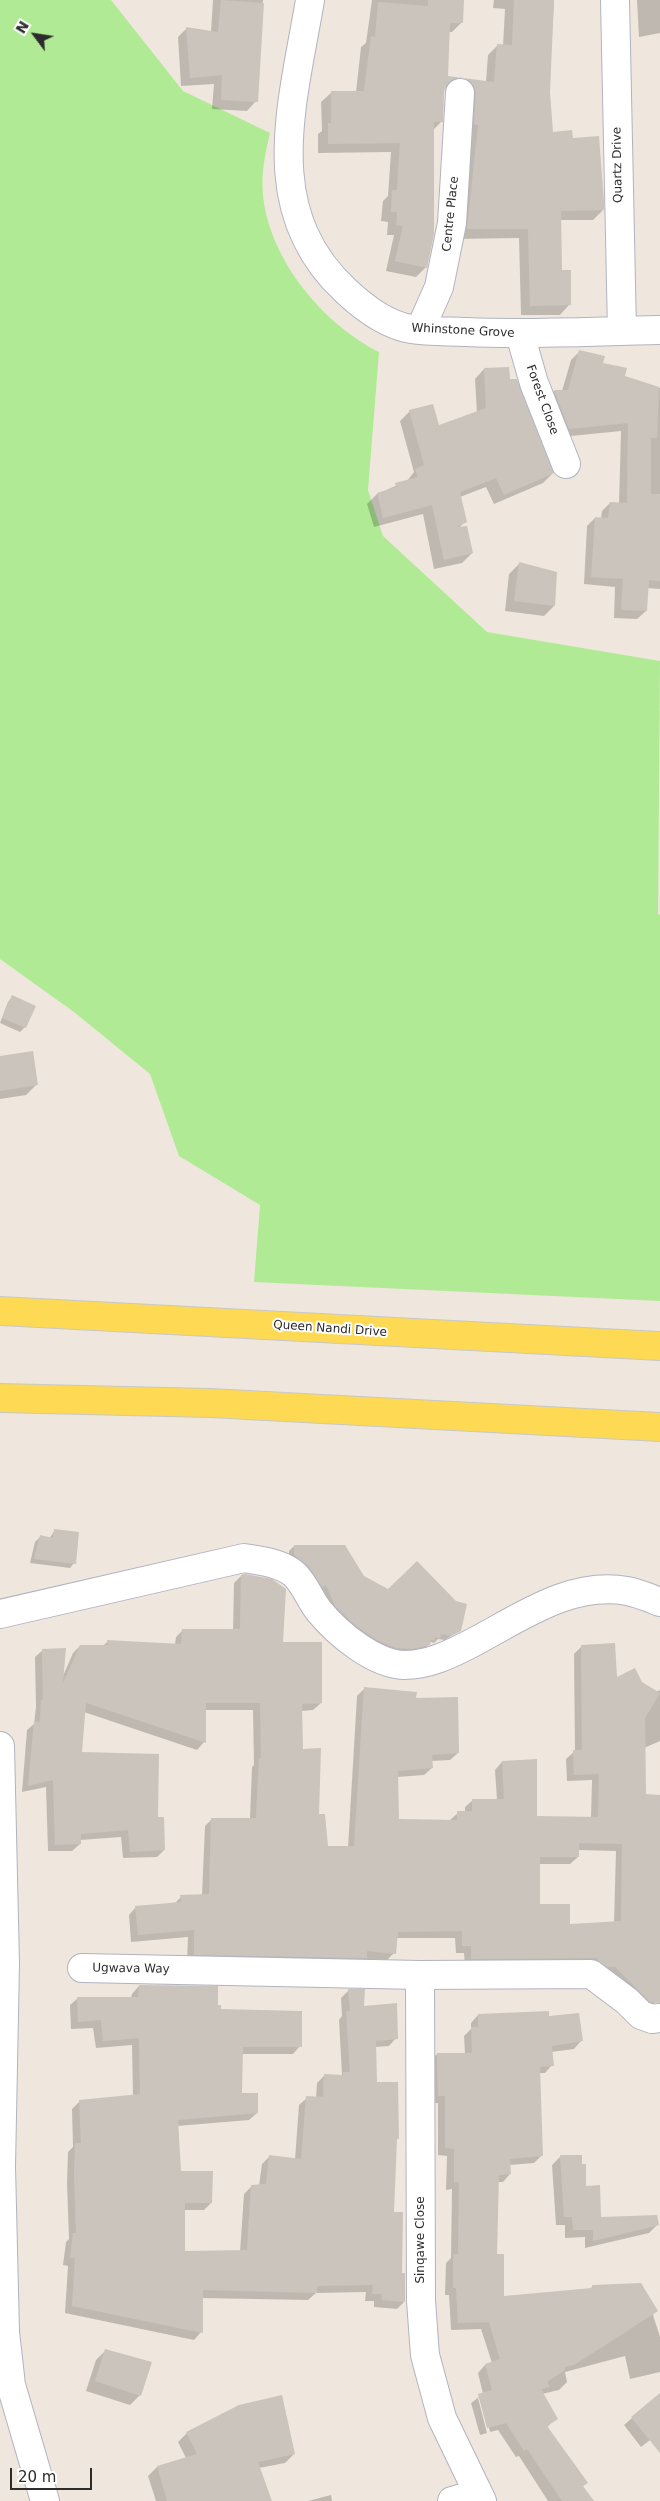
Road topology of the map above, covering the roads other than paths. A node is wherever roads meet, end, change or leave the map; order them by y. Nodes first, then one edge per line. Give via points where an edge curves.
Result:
1 (310, 0) edge
2 (615, 0) edge
3 (460, 92) dead end
4 (420, 330) junction
5 (622, 330) junction
6 (660, 330) edge
7 (520, 334) junction
8 (566, 464) dead end
9 (0, 1311) edge
10 (660, 1346) edge
11 (0, 1398) edge
12 (660, 1428) edge
13 (660, 1602) edge
14 (0, 1614) edge
15 (0, 1746) edge
16 (82, 1968) dead end
17 (420, 1976) junction
18 (660, 2018) edge
19 (470, 2498) edge
20 (45, 2501) edge

1 - 4 street, Whinstone Grove via 290,121 289,178 296,215 314,256 333,279 375,313 402,327
2 - 5 street, Quartz Drive
3 - 4 street, Centre Place via 451,231 439,287
4 - 7 street, Whinstone Grove
5 - 6 street, Whinstone Grove
5 - 7 street, Whinstone Grove
7 - 8 street, Forest Close via 534,384
9 - 10 main road, Queen Nandi Drive
11 - 12 main road via 210,1403
13 - 14 street via 627,1591 563,1597 540,1605 433,1662 404,1665 369,1654 344,1635 320,1612 293,1573 267,1562 244,1558
15 - 20 street via 5,1964 1,2166 5,2332 11,2385
16 - 17 street, Ugwava Way
17 - 18 street via 591,1974 641,2015
17 - 19 street, Sinqawe Close via 421,2301 425,2355 442,2418

